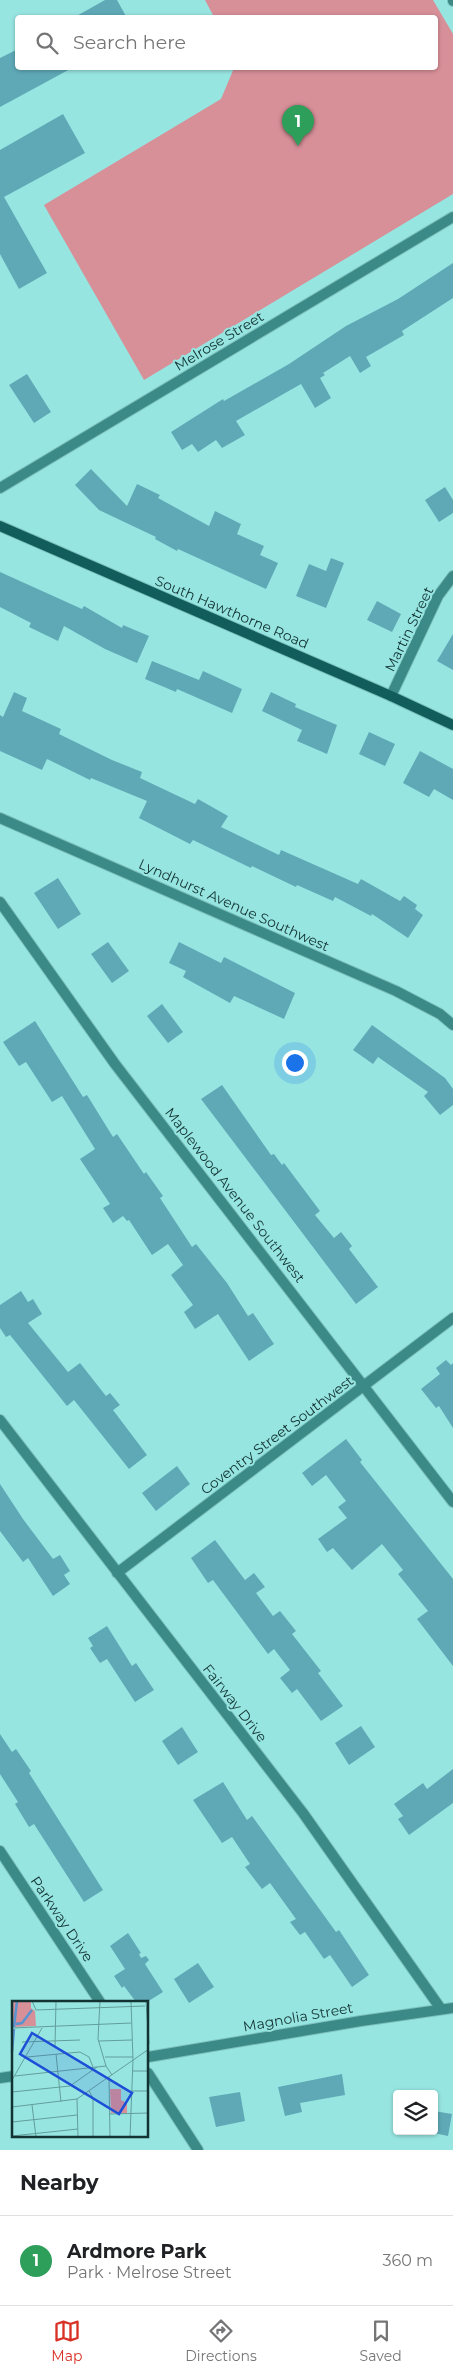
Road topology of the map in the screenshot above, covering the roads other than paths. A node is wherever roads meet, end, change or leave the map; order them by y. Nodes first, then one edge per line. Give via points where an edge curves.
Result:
1 (453, 217) edge
2 (0, 488) edge
3 (0, 526) edge
4 (453, 576) edge
5 (392, 696) junction
6 (453, 725) edge
7 (0, 818) edge
8 (0, 902) edge
9 (453, 1025) edge
10 (453, 1318) edge
11 (364, 1385) junction
12 (0, 1420) edge
13 (453, 1502) edge
14 (117, 1574) junction
15 (0, 1852) edge
16 (99, 2001) edge
17 (453, 2008) edge
18 (441, 2009) junction
19 (149, 2057) edge
20 (149, 2075) edge
21 (198, 2150) edge

1 - 2 street, Melrose Street
3 - 5 main road, South Hawthorne Road
4 - 5 street, Martin Street via 438,596
5 - 6 main road, South Hawthorne Road
7 - 9 street, Lyndhurst Avenue Southwest via 396,991 440,1014
8 - 11 street, Maplewood Avenue Southwest via 115,1064
10 - 11 street, Coventry Street Southwest
11 - 13 street, Maplewood Avenue Southwest
11 - 14 street, Coventry Street Southwest
12 - 14 street, Fairway Drive
14 - 18 street, Fairway Drive via 303,1813
15 - 16 street, Parkway Drive
17 - 18 street, Magnolia Street
18 - 19 street, Magnolia Street
20 - 21 street

